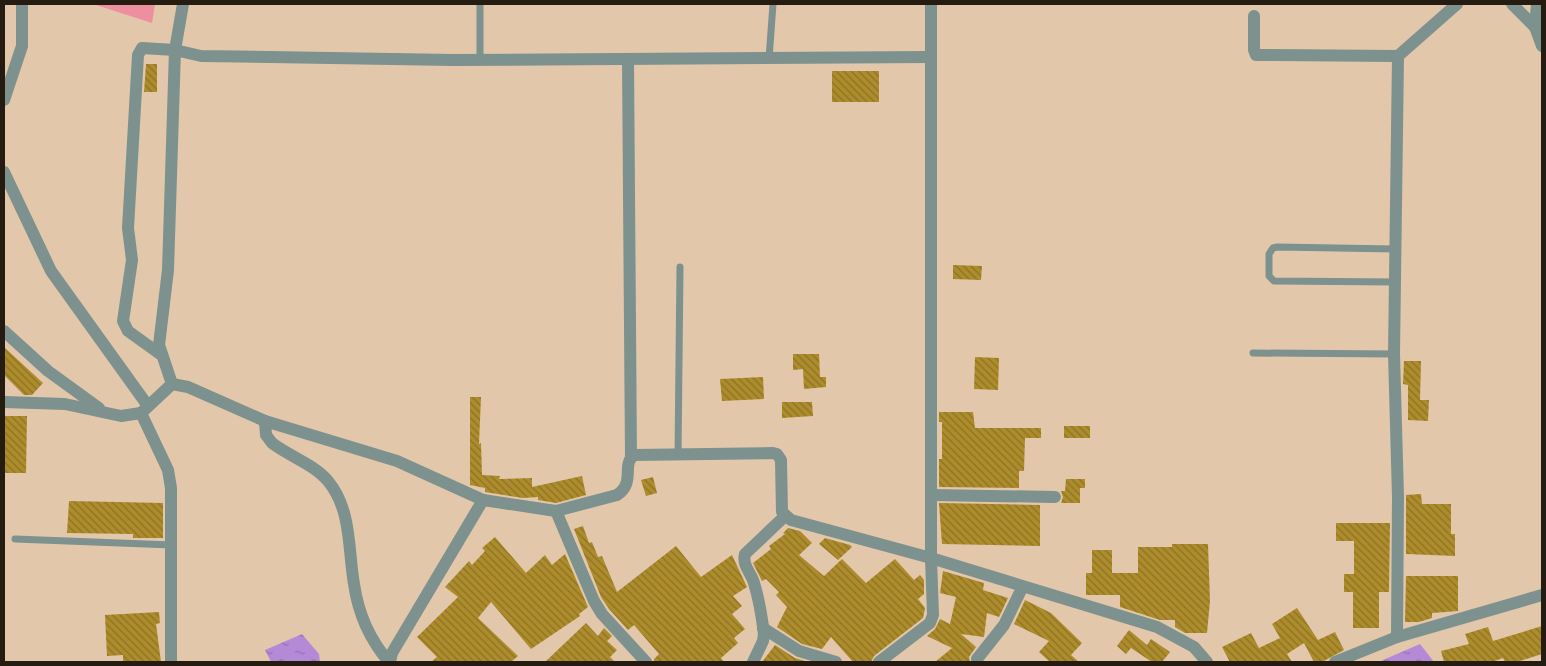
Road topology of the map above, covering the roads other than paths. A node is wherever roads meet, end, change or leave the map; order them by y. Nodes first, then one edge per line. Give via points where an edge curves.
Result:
1 (22, 4) edge
2 (183, 4) edge
3 (480, 4) edge
4 (773, 4) edge
5 (931, 4) edge
6 (1457, 4) edge
7 (1512, 4) edge
8 (1537, 4) edge
9 (1254, 16) dead end
10 (1535, 27) junction
11 (1542, 46) edge
12 (175, 50) junction
13 (1398, 56) junction
14 (931, 57) junction
15 (769, 59) junction
16 (480, 60) junction
17 (628, 60) junction
18 (4, 100) edge
19 (4, 172) edge
20 (1395, 249) junction
21 (680, 267) dead end
22 (1394, 282) junction
23 (4, 331) edge
24 (1253, 353) dead end
25 (160, 354) junction
26 (1394, 354) junction
27 (170, 385) junction
28 (4, 402) edge
29 (144, 409) junction
30 (106, 413) junction
31 (265, 421) junction
32 (678, 455) junction
33 (631, 458) junction
34 (931, 495) junction
35 (1055, 497) dead end
36 (482, 500) junction
37 (556, 511) junction
38 (785, 516) junction
39 (15, 538) dead end
40 (172, 545) junction
41 (931, 558) junction
42 (1022, 588) junction
43 (1542, 595) edge
44 (763, 628) junction
45 (1397, 637) junction
46 (977, 659) dead end
47 (171, 662) edge
48 (390, 662) edge
49 (646, 662) edge
50 (753, 662) edge
51 (836, 662) edge
52 (879, 662) edge
53 (1207, 662) edge
54 (1334, 662) edge

1 - 18 street via 22,46
2 - 12 street
3 - 16 lane
4 - 15 lane
5 - 14 street
6 - 13 street
7 - 10 street
8 - 10 street
9 - 13 street via 1254,53 1260,56
10 - 11 street
12 - 16 street via 201,56
12 - 25 street via 170,244 159,334
12 - 25 street via 146,47 138,55 128,228 132,260 123,316 128,331
13 - 20 street
14 - 15 street
14 - 34 street
15 - 17 street
16 - 17 street
17 - 33 street
19 - 29 street via 52,271
20 - 22 street
20 - 22 lane via 1273,248 1269,254 1269,276 1274,281
21 - 32 lane
22 - 26 street
23 - 30 street via 48,371
24 - 26 lane
25 - 27 street
26 - 45 street
27 - 29 street
27 - 31 street via 188,388
28 - 30 street via 65,404
29 - 30 street via 121,416
29 - 40 street via 168,470
31 - 36 street via 397,461
31 - 48 street via 266,435 272,443 328,481 338,496 349,536 361,611 378,649
32 - 33 street
32 - 38 street via 777,454
33 - 37 street via 628,481 617,495
34 - 35 street
34 - 41 street
36 - 37 street
36 - 48 street via 392,653
37 - 49 street via 594,602
38 - 41 street
38 - 44 street via 748,549 743,559 754,583
39 - 40 lane
40 - 47 street
41 - 42 street
41 - 52 street via 932,620
42 - 46 street via 1004,625
42 - 53 street via 1157,627 1194,647
43 - 45 street
44 - 50 street via 763,641
44 - 51 street via 798,651
45 - 54 street

